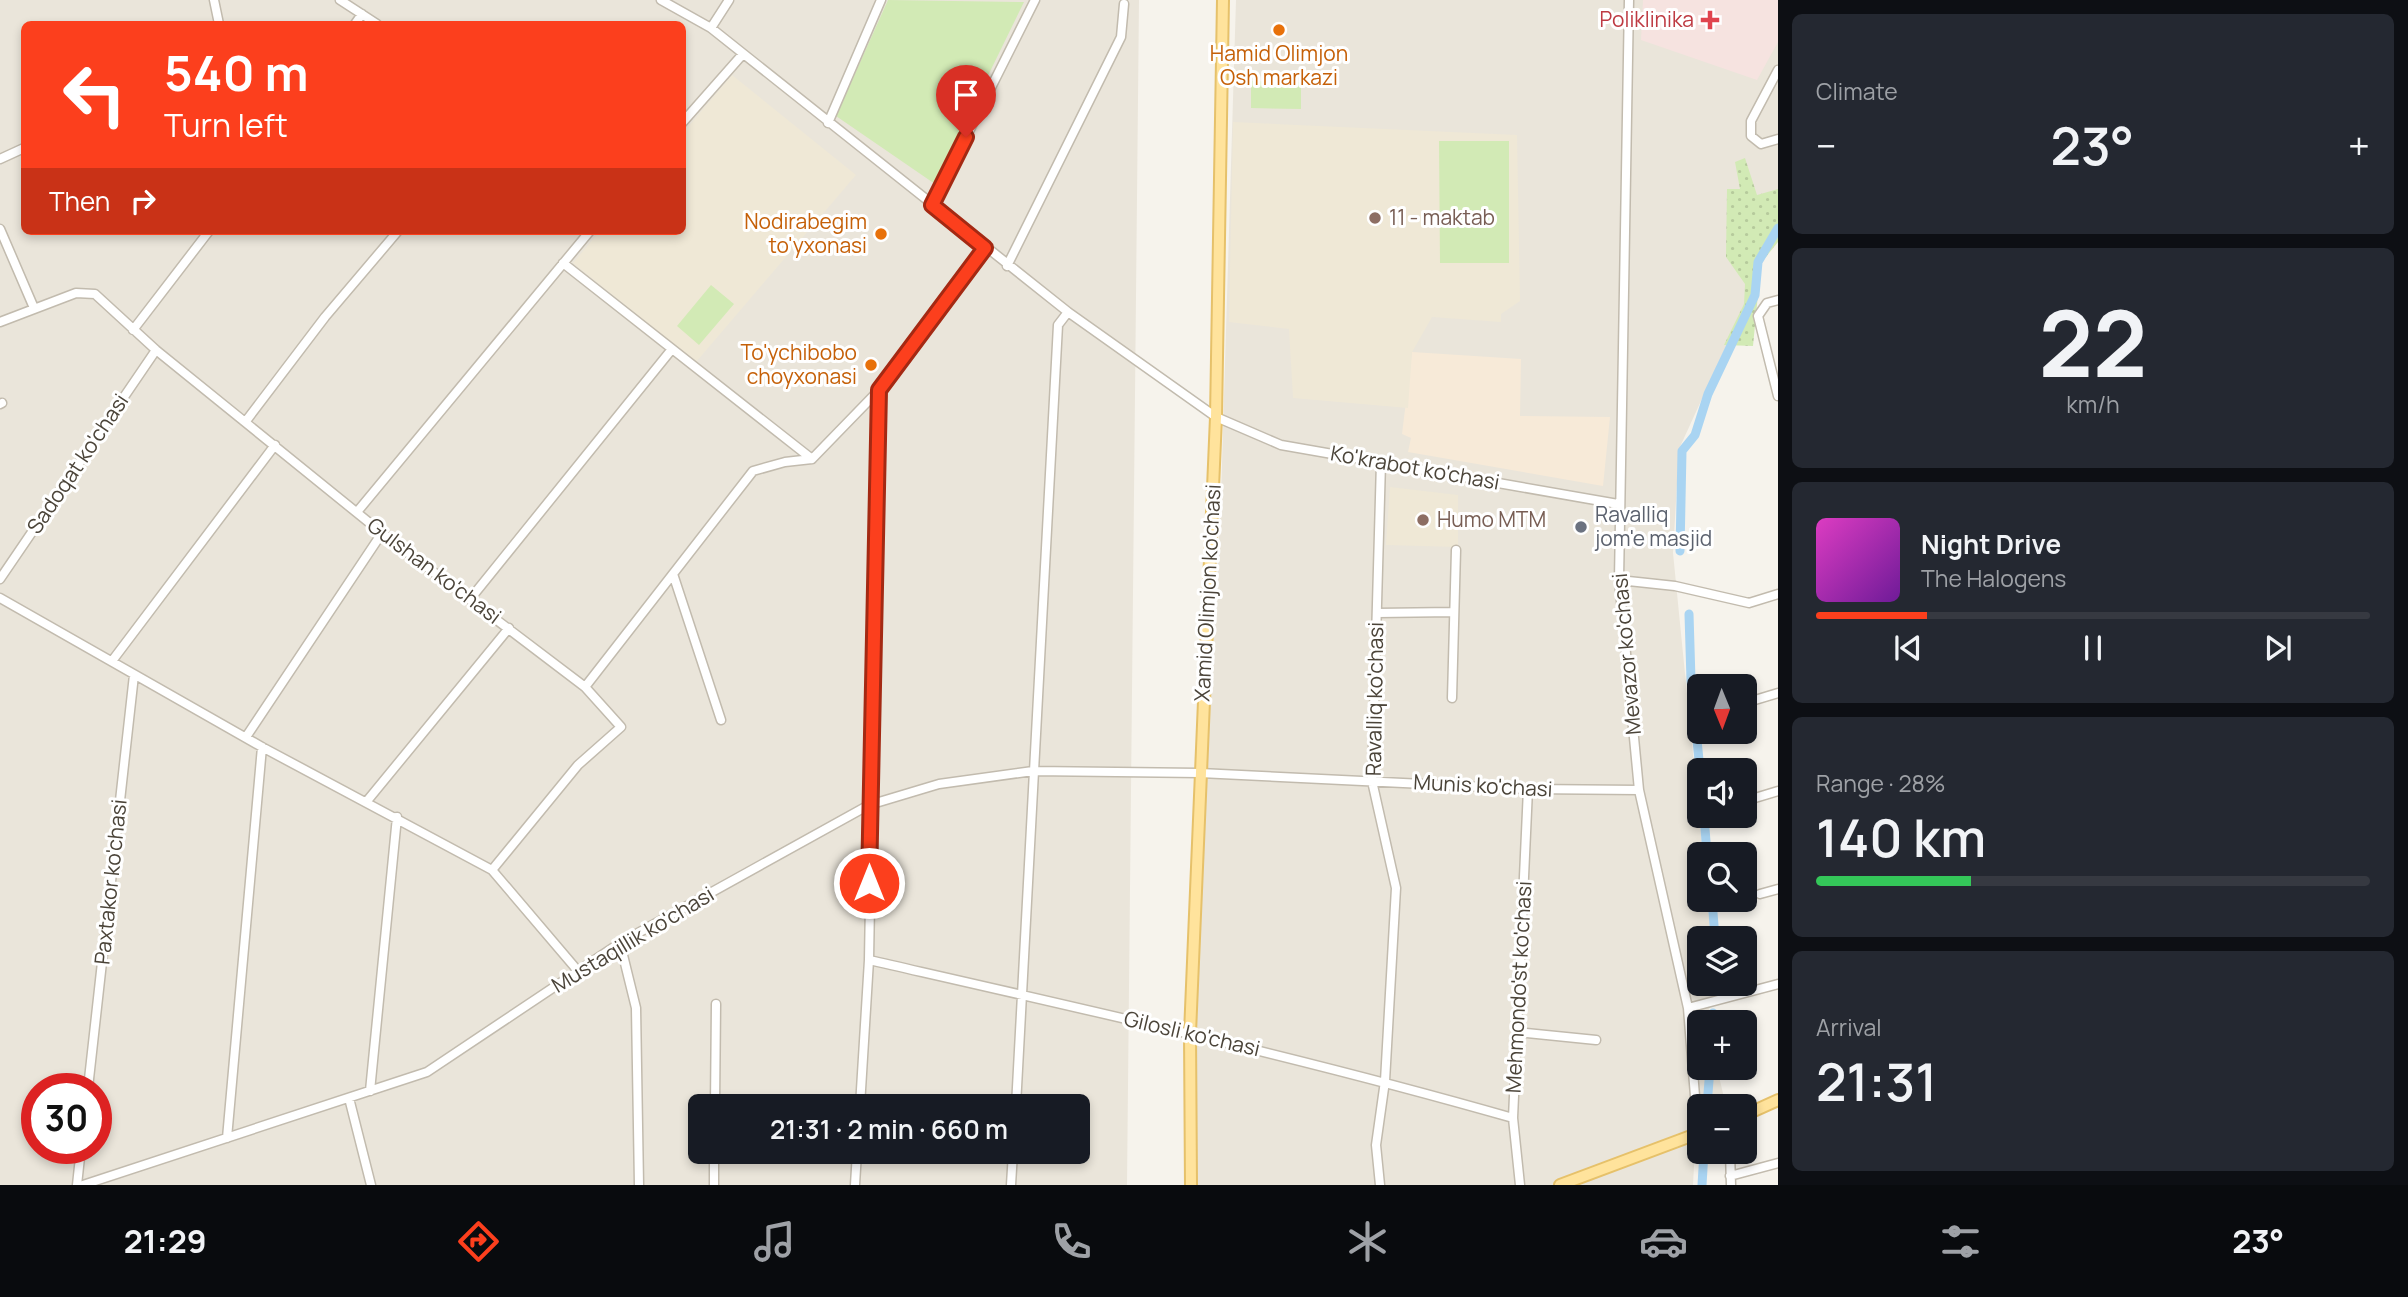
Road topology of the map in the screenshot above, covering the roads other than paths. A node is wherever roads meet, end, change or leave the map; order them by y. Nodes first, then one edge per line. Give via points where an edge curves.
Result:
1 (214, 0) edge
2 (340, 0) edge
3 (661, 0) edge
4 (729, 0) edge
5 (881, 0) edge
6 (1035, 0) edge
7 (1223, 0) edge
8 (1629, 0) edge
9 (1124, 4) dead end
10 (362, 15) junction
11 (218, 21) edge
12 (357, 21) edge
13 (372, 21) edge
14 (711, 28) junction
15 (741, 55) junction
16 (1778, 70) edge
17 (686, 118) edge
18 (828, 123) junction
19 (1778, 139) edge
20 (21, 149) edge
21 (0, 159) edge
22 (932, 205) junction
23 (0, 229) edge
24 (206, 235) edge
25 (395, 235) edge
26 (587, 235) edge
27 (985, 248) junction
28 (563, 263) junction
29 (1007, 266) junction
30 (1778, 300) edge
31 (34, 308) junction
32 (1068, 313) junction
33 (0, 322) edge
34 (133, 330) junction
35 (672, 349) junction
36 (156, 350) junction
37 (879, 390) junction
38 (1778, 396) edge
39 (1216, 417) junction
40 (246, 421) junction
41 (275, 445) junction
42 (812, 459) junction
43 (1381, 462) junction
44 (1618, 504) junction
45 (357, 512) junction
46 (382, 533) junction
47 (1456, 550) dead end
48 (673, 574) junction
49 (0, 579) edge
50 (1619, 580) junction
51 (1778, 594) edge
52 (0, 598) edge
53 (471, 598) junction
54 (1454, 612) junction
55 (1377, 613) junction
56 (509, 628) junction
57 (112, 661) junction
58 (134, 675) junction
59 (584, 688) junction
60 (1778, 693) edge
61 (1452, 698) dead end
62 (1757, 699) edge
63 (721, 720) dead end
64 (246, 737) junction
65 (262, 747) junction
66 (1033, 771) junction
67 (1200, 773) junction
68 (1372, 780) junction
69 (1528, 789) junction
70 (1639, 790) junction
71 (1778, 791) edge
72 (1757, 797) edge
73 (367, 801) junction
74 (869, 806) junction
75 (397, 817) junction
76 (492, 870) junction
77 (1778, 889) edge
78 (1760, 894) dead end
79 (620, 943) junction
80 (869, 960) junction
81 (578, 971) junction
82 (1778, 984) edge
83 (1022, 995) junction
84 (716, 1004) dead end
85 (1688, 1008) junction
86 (1190, 1032) junction
87 (1517, 1032) junction
88 (1596, 1040) dead end
89 (90, 1073) edge
90 (1385, 1082) junction
91 (370, 1091) junction
92 (715, 1094) edge
93 (861, 1094) edge
94 (1017, 1094) edge
95 (1696, 1094) edge
96 (349, 1098) junction
97 (1778, 1100) edge
98 (1757, 1110) edge
99 (1513, 1118) junction
100 (1687, 1137) edge
101 (227, 1138) junction
102 (1778, 1163) edge
103 (79, 1164) edge
104 (714, 1164) edge
105 (856, 1164) edge
106 (1012, 1164) edge
107 (1731, 1180) edge
108 (77, 1185) edge
109 (83, 1185) edge
110 (371, 1185) edge
111 (639, 1185) edge
112 (714, 1185) edge
113 (855, 1185) edge
114 (1011, 1185) edge
115 (1191, 1185) edge
116 (1380, 1185) edge
117 (1520, 1185) edge
118 (1560, 1185) edge

1 - 11 street
2 - 10 street
3 - 14 street, Ko'krabot ko'chasi
4 - 14 street
5 - 18 street
6 - 22 street
7 - 39 main road, Xamid Olimjon ko'chasi
8 - 44 street, Mevazor ko'chasi
9 - 29 street via 1121,37
10 - 12 street
10 - 13 street
14 - 15 street, Ko'krabot ko'chasi
15 - 17 street
15 - 18 street, Ko'krabot ko'chasi
16 - 19 street via 1751,121 1751,136 1761,144
18 - 22 street, Ko'krabot ko'chasi
20 - 21 street
22 - 27 street, Ko'krabot ko'chasi
23 - 31 street
24 - 34 street
25 - 40 street
26 - 28 street
27 - 29 street, Ko'krabot ko'chasi
27 - 37 street
28 - 35 street
28 - 45 street
29 - 32 street, Ko'krabot ko'chasi
30 - 38 street via 1767,303 1758,316
31 - 33 street
31 - 34 street, Gulshan ko'chasi via 76,293 95,294
32 - 39 street, Ko'krabot ko'chasi
32 - 66 street via 1058,325
34 - 36 street, Gulshan ko'chasi
35 - 42 street
35 - 53 street
36 - 40 street, Gulshan ko'chasi
36 - 49 street, Sadoqat ko'chasi
37 - 42 street
37 - 74 street
39 - 43 street, Ko'krabot ko'chasi via 1281,444
39 - 67 main road, Xamid Olimjon ko'chasi
40 - 41 street, Gulshan ko'chasi
41 - 45 street, Gulshan ko'chasi
41 - 57 street
42 - 48 street via 753,471
43 - 44 street, Ko'krabot ko'chasi
43 - 55 street, Ravalliq ko'chasi
44 - 50 street, Mevazor ko'chasi
45 - 46 street, Gulshan ko'chasi
46 - 53 street, Gulshan ko'chasi
46 - 64 street
47 - 54 street
48 - 59 street
48 - 63 street
50 - 51 street via 1675,586 1749,603
50 - 70 street, Mevazor ko'chasi
52 - 57 street
53 - 56 street, Gulshan ko'chasi
54 - 55 street
54 - 61 street
55 - 68 street, Ravalliq ko'chasi
56 - 59 street, Gulshan ko'chasi
56 - 73 street
57 - 58 street
58 - 64 street
58 - 89 street, Paxtakor ko'chasi
59 - 76 street, Gulshan ko'chasi via 621,727 579,765
60 - 62 street
64 - 65 street
65 - 73 street
65 - 101 street
66 - 67 street, Mustaqillik ko'chasi
66 - 74 street, Mustaqillik ko'chasi via 939,784
66 - 83 street
67 - 68 street, Munis ko'chasi
67 - 86 main road, Xamid Olimjon ko'chasi
68 - 69 street, Munis ko'chasi
68 - 90 street, Ravalliq ko'chasi via 1396,888
69 - 70 street, Munis ko'chasi
69 - 87 street, Mehmondo'st ko'chasi
70 - 85 street, Mevazor ko'chasi
71 - 72 street
73 - 75 street
74 - 79 street, Mustaqillik ko'chasi
74 - 80 street
75 - 76 street
75 - 91 street
76 - 81 street
77 - 78 street
79 - 81 street, Mustaqillik ko'chasi
79 - 111 street via 636,1008
80 - 83 street, Gilosli ko'chasi
80 - 93 street
81 - 91 street, Mustaqillik ko'chasi via 427,1072
82 - 85 street
83 - 86 street, Gilosli ko'chasi
83 - 94 street
84 - 92 street
85 - 95 street, Mevazor ko'chasi
86 - 90 street, Gilosli ko'chasi
86 - 115 main road, Xamid Olimjon ko'chasi
87 - 88 street
87 - 99 street, Mehmondo'st ko'chasi
90 - 99 street, Gilosli ko'chasi
90 - 116 street, Ravalliq ko'chasi via 1376,1145
91 - 96 street, Mustaqillik ko'chasi
96 - 101 street, Mustaqillik ko'chasi
96 - 110 street
97 - 98 main road
99 - 117 street, Mehmondo'st ko'chasi
100 - 118 main road
101 - 109 street, Mustaqillik ko'chasi
102 - 107 street
103 - 108 street
104 - 112 street
105 - 113 street
106 - 114 street

